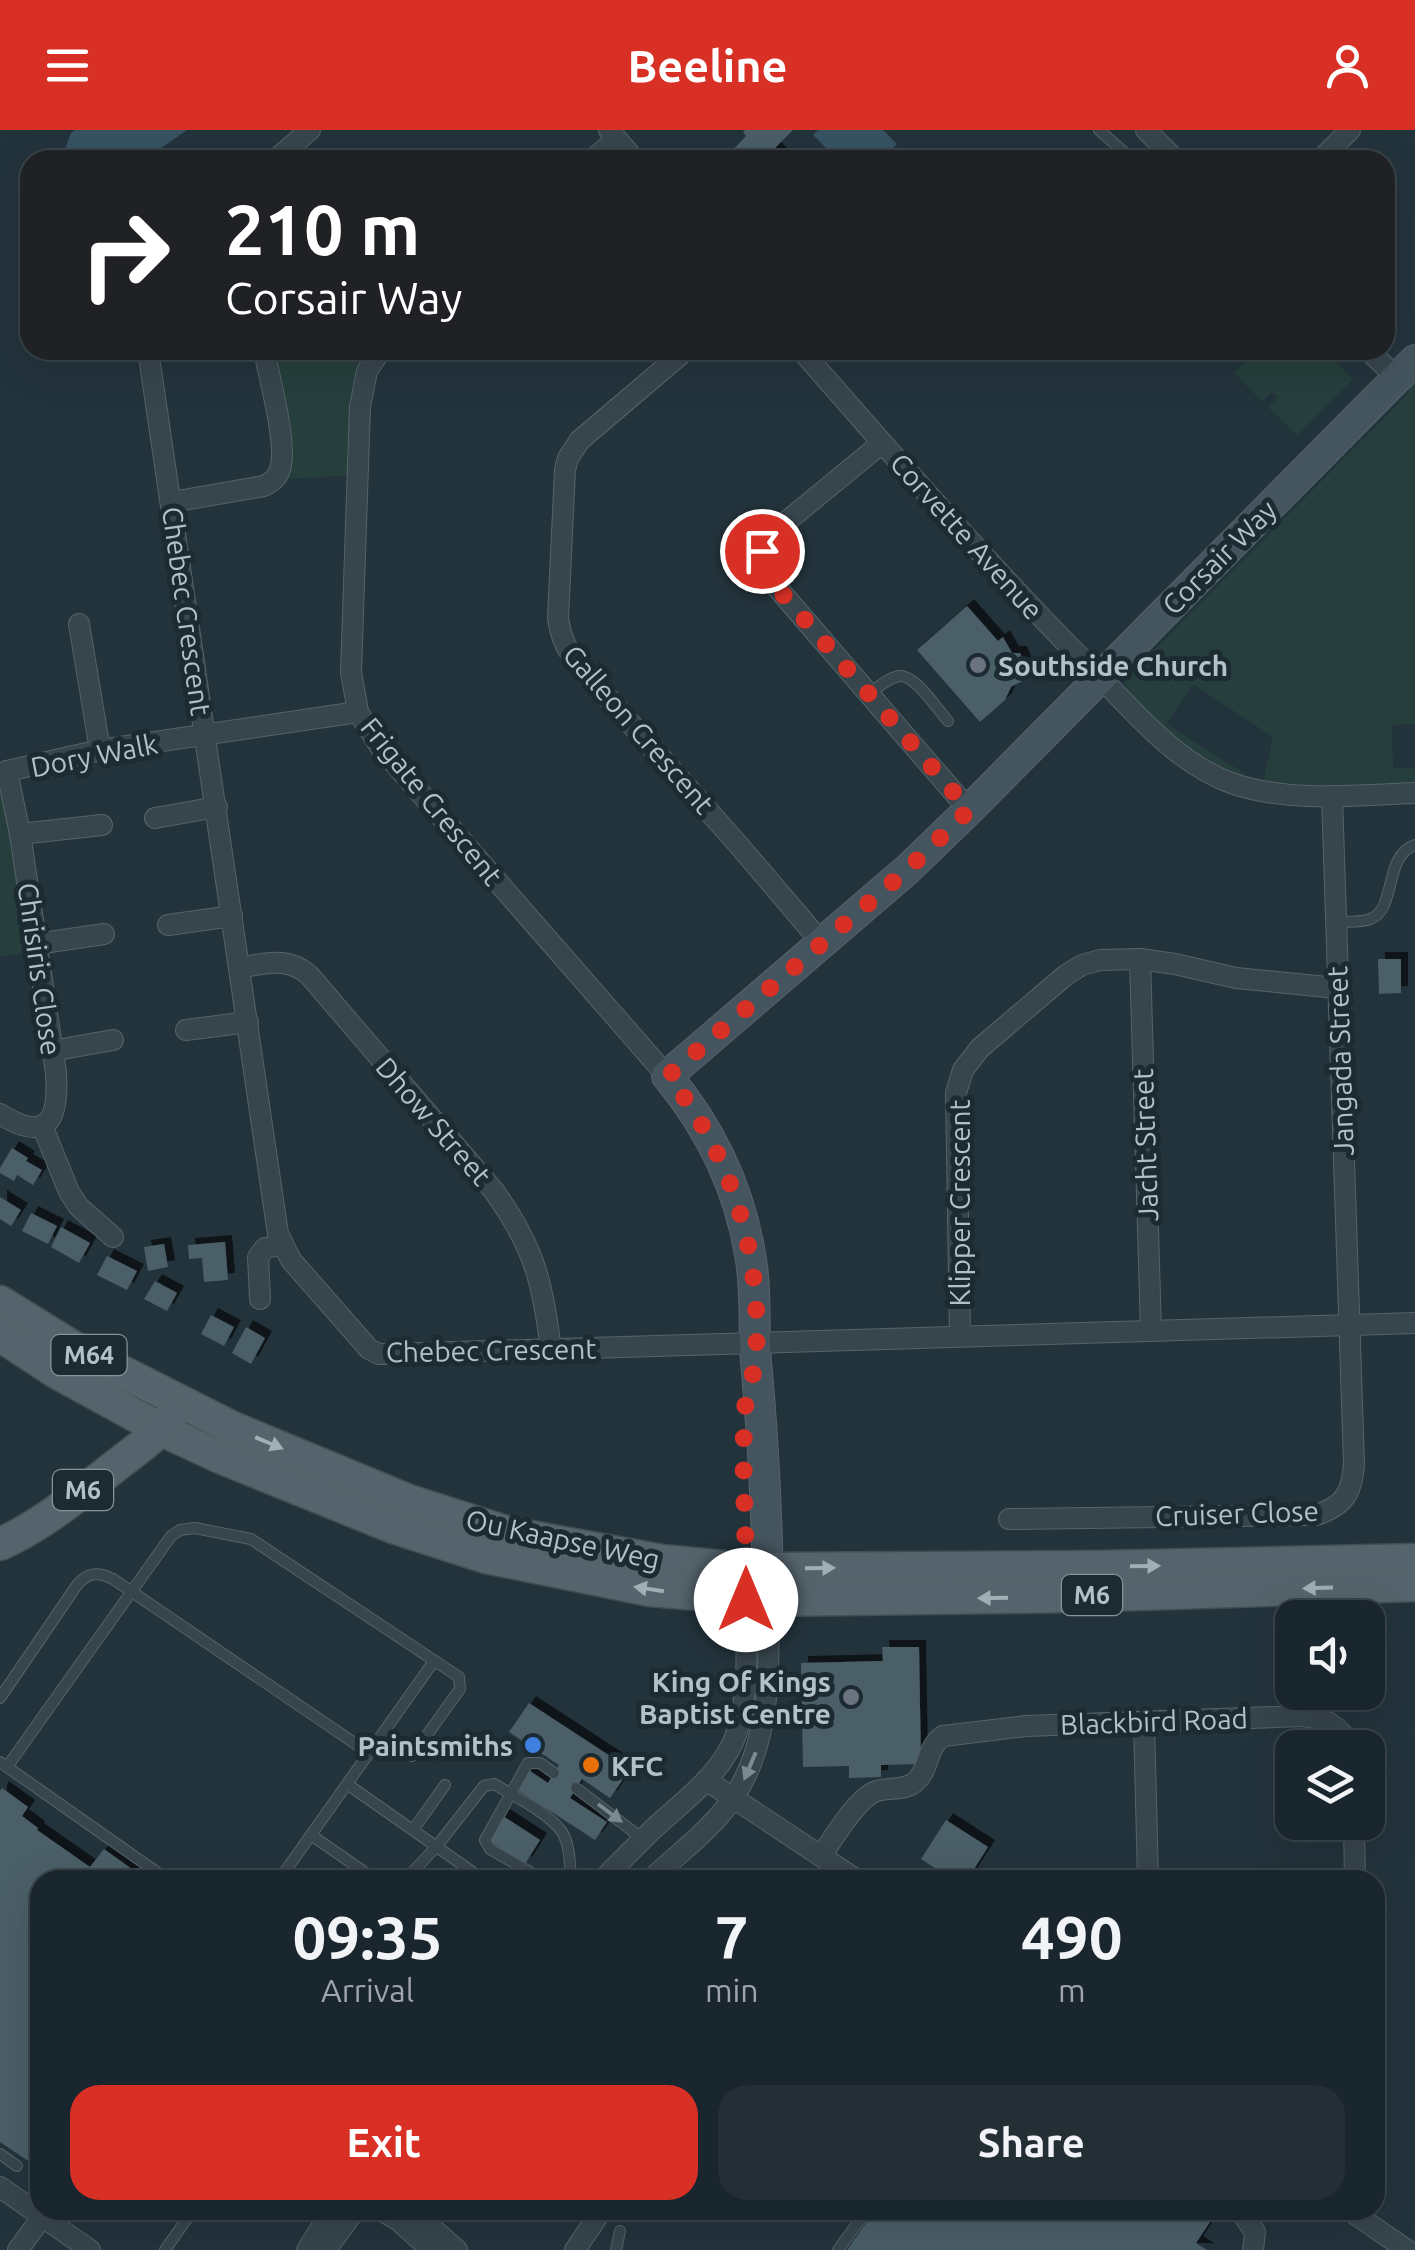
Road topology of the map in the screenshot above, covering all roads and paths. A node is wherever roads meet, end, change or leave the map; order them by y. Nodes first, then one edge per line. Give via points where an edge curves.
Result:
1 (310, 130) edge
2 (1099, 130) edge
3 (1146, 130) edge
4 (1350, 130) edge
5 (287, 150) edge
6 (1122, 150) edge
7 (1162, 150) edge
8 (1330, 150) edge
9 (150, 360) edge
10 (266, 360) edge
11 (374, 360) edge
12 (674, 360) edge
13 (809, 360) edge
14 (1406, 369) edge
15 (882, 443) junction
16 (172, 502) junction
17 (79, 624) dead end
18 (1100, 678) junction
19 (869, 694) junction
20 (358, 712) junction
21 (948, 720) dead end
22 (206, 735) junction
23 (100, 750) junction
24 (4, 774) edge
25 (1415, 793) edge
26 (1332, 796) junction
27 (216, 807) junction
28 (969, 810) junction
29 (155, 818) dead end
30 (102, 825) dead end
31 (20, 834) junction
32 (1415, 845) edge
33 (232, 916) junction
34 (1336, 922) junction
35 (168, 925) dead end
36 (104, 934) dead end
37 (822, 943) junction
38 (36, 944) junction
39 (1140, 958) junction
40 (240, 968) junction
41 (1338, 988) junction
42 (248, 1022) junction
43 (186, 1030) dead end
44 (113, 1040) dead end
45 (52, 1051) junction
46 (668, 1076) junction
47 (0, 1114) edge
48 (42, 1125) junction
49 (113, 1237) dead end
50 (282, 1245) junction
51 (260, 1299) dead end
52 (0, 1302) edge
53 (1415, 1323) edge
54 (1348, 1325) junction
55 (1150, 1331) junction
56 (0, 1336) edge
57 (960, 1336) junction
58 (756, 1350) junction
59 (551, 1351) junction
60 (180, 1402) junction
61 (162, 1430) junction
62 (1010, 1519) dead end
63 (0, 1544) edge
64 (1415, 1560) edge
65 (757, 1584) junction
66 (1415, 1585) edge
67 (131, 1591) junction
68 (434, 1661) junction
69 (0, 1698) edge
70 (1144, 1722) junction
71 (1340, 1730) edge
72 (369, 1754) junction
73 (412, 1756) dead end
74 (4, 1764) edge
75 (554, 1772) dead end
76 (706, 1780) junction
77 (347, 1784) junction
78 (445, 1785) dead end
79 (576, 1788) dead end
80 (510, 1794) junction
81 (733, 1798) junction
82 (413, 1830) junction
83 (312, 1835) junction
84 (643, 1840) junction
85 (1354, 1840) edge
86 (692, 1841) junction
87 (436, 1846) junction
88 (821, 1856) junction
89 (154, 1870) edge
90 (286, 1870) edge
91 (362, 1870) edge
92 (414, 1870) edge
93 (470, 1870) edge
94 (527, 1870) edge
95 (570, 1870) edge
96 (612, 1870) edge
97 (661, 1870) edge
98 (671, 1870) edge
99 (842, 1870) edge
100 (1148, 1870) edge
101 (1355, 1870) edge
102 (0, 2154) edge
103 (17, 2166) dead end
104 (0, 2187) edge
105 (30, 2205) edge
106 (39, 2220) edge
107 (53, 2220) edge
108 (186, 2220) edge
109 (326, 2220) edge
110 (348, 2220) edge
111 (396, 2220) edge
112 (424, 2220) edge
113 (435, 2220) edge
114 (595, 2220) edge
115 (860, 2220) edge
116 (1246, 2220) edge
117 (1364, 2220) edge
118 (620, 2231) dead end
119 (576, 2249) edge
120 (18, 2250) edge
121 (90, 2250) edge
122 (165, 2250) edge
123 (307, 2250) edge
124 (326, 2250) edge
125 (431, 2250) edge
126 (458, 2250) edge
127 (616, 2250) edge
128 (838, 2250) edge
129 (1253, 2250) edge
130 (1407, 2250) edge

1 - 5 street
2 - 6 lane
3 - 7 street
4 - 8 street
9 - 16 street, Chebec Crescent
10 - 16 street via 281,443 274,481
11 - 20 street, Frigate Crescent via 360,407 350,643
12 - 37 street, Galleon Crescent via 580,440 568,458 561,639
13 - 15 street, Corvette Avenue
14 - 18 street, Corsair Way
15 - 18 street, Corvette Avenue
15 - 19 street via 775,531 761,561
16 - 22 street, Chebec Crescent
17 - 23 street
18 - 26 street, Corvette Avenue via 1196,767 1262,792
18 - 28 street, Corsair Way
19 - 21 lane via 906,677
19 - 28 street
20 - 22 street, Dory Walk
20 - 46 street, Frigate Crescent via 381,748
22 - 23 street, Dory Walk
22 - 27 street, Chebec Crescent
23 - 24 street, Dory Walk
24 - 31 street, Chrisiris Close
25 - 26 street, Corvette Avenue
26 - 34 street, Jangada Street
27 - 29 street
27 - 33 street, Chebec Crescent
28 - 37 street, Corsair Way
30 - 31 street
31 - 38 street, Chrisiris Close
32 - 34 lane via 1399,856 1376,916
33 - 35 street
33 - 40 street, Chebec Crescent
34 - 41 street, Jangada Street
36 - 38 street
37 - 46 street, Corsair Way
38 - 45 street, Chrisiris Close
39 - 41 street, Klipper Crescent via 1236,978
39 - 55 street, Jacht Street
39 - 57 street, Klipper Crescent via 1100,960 1066,975 963,1070 955,1118
40 - 42 street, Chebec Crescent
40 - 59 street, Dhow Street via 288,963 309,975 494,1190 531,1253
41 - 54 street, Jangada Street
42 - 43 street
42 - 50 street, Chebec Crescent
44 - 45 street
45 - 48 street, Chrisiris Close via 57,1104
46 - 58 street via 712,1142 739,1207 751,1256
47 - 48 street via 27,1128
48 - 49 street via 78,1206
50 - 51 street via 258,1257
50 - 59 street, Chebec Crescent via 379,1354
52 - 60 main road, Ou Kaapse Weg / M64
53 - 54 street, Chebec Crescent
54 - 55 street, Chebec Crescent
54 - 62 street, Cruiser Close via 1352,1481 1331,1510
55 - 57 street, Chebec Crescent
56 - 61 main road, Ou Kaapse Weg / M64
57 - 58 street, Chebec Crescent
58 - 59 street, Chebec Crescent
58 - 65 street via 746,1404
60 - 61 main road, M6
60 -> 65 main road, Ou Kaapse Weg / M6 via 410,1501 509,1533
61 - 63 main road, M6
65 -> 61 main road, Ou Kaapse Weg / M6 via 650,1590 486,1557 393,1528
65 -> 64 main road, Ou Kaapse Weg / M6 via 1046,1568
66 -> 65 main road, Ou Kaapse Weg / M6 via 1018,1597
65 - 76 street via 742,1714 726,1755
65 -> 81 street via 766,1696 748,1774
67 - 68 lane via 180,1530 251,1538
67 - 69 lane via 103,1574 84,1577
67 - 72 lane
67 - 74 lane
68 - 72 lane
68 - 73 lane via 459,1677 461,1686
70 - 71 street, Blackbird Road via 1303,1716 1323,1718
70 - 88 street, Blackbird Road via 943,1736 917,1780 871,1793
70 - 100 street
72 - 77 lane
74 - 89 lane
75 - 80 lane via 528,1763
76 - 81 street
76 - 84 street
77 - 82 lane
77 - 83 lane
78 - 82 lane
79 -> 84 lane
80 - 87 lane via 484,1786
80 - 94 lane via 486,1843
80 - 95 lane via 562,1833
81 - 86 street
81 - 88 street
82 - 87 lane
83 - 90 lane
83 - 91 lane
84 - 96 street
85 - 101 street
86 - 97 street
86 - 98 street
87 - 92 lane
87 - 93 lane
88 - 99 street
102 - 103 lane
104 - 105 street
106 - 120 street
107 - 121 street
108 - 122 lane
109 - 123 street
110 - 124 street
111 - 125 street
112 - 126 street
113 - 126 street
114 - 119 street
115 - 128 lane
116 - 129 street
117 - 130 street
118 - 127 lane

